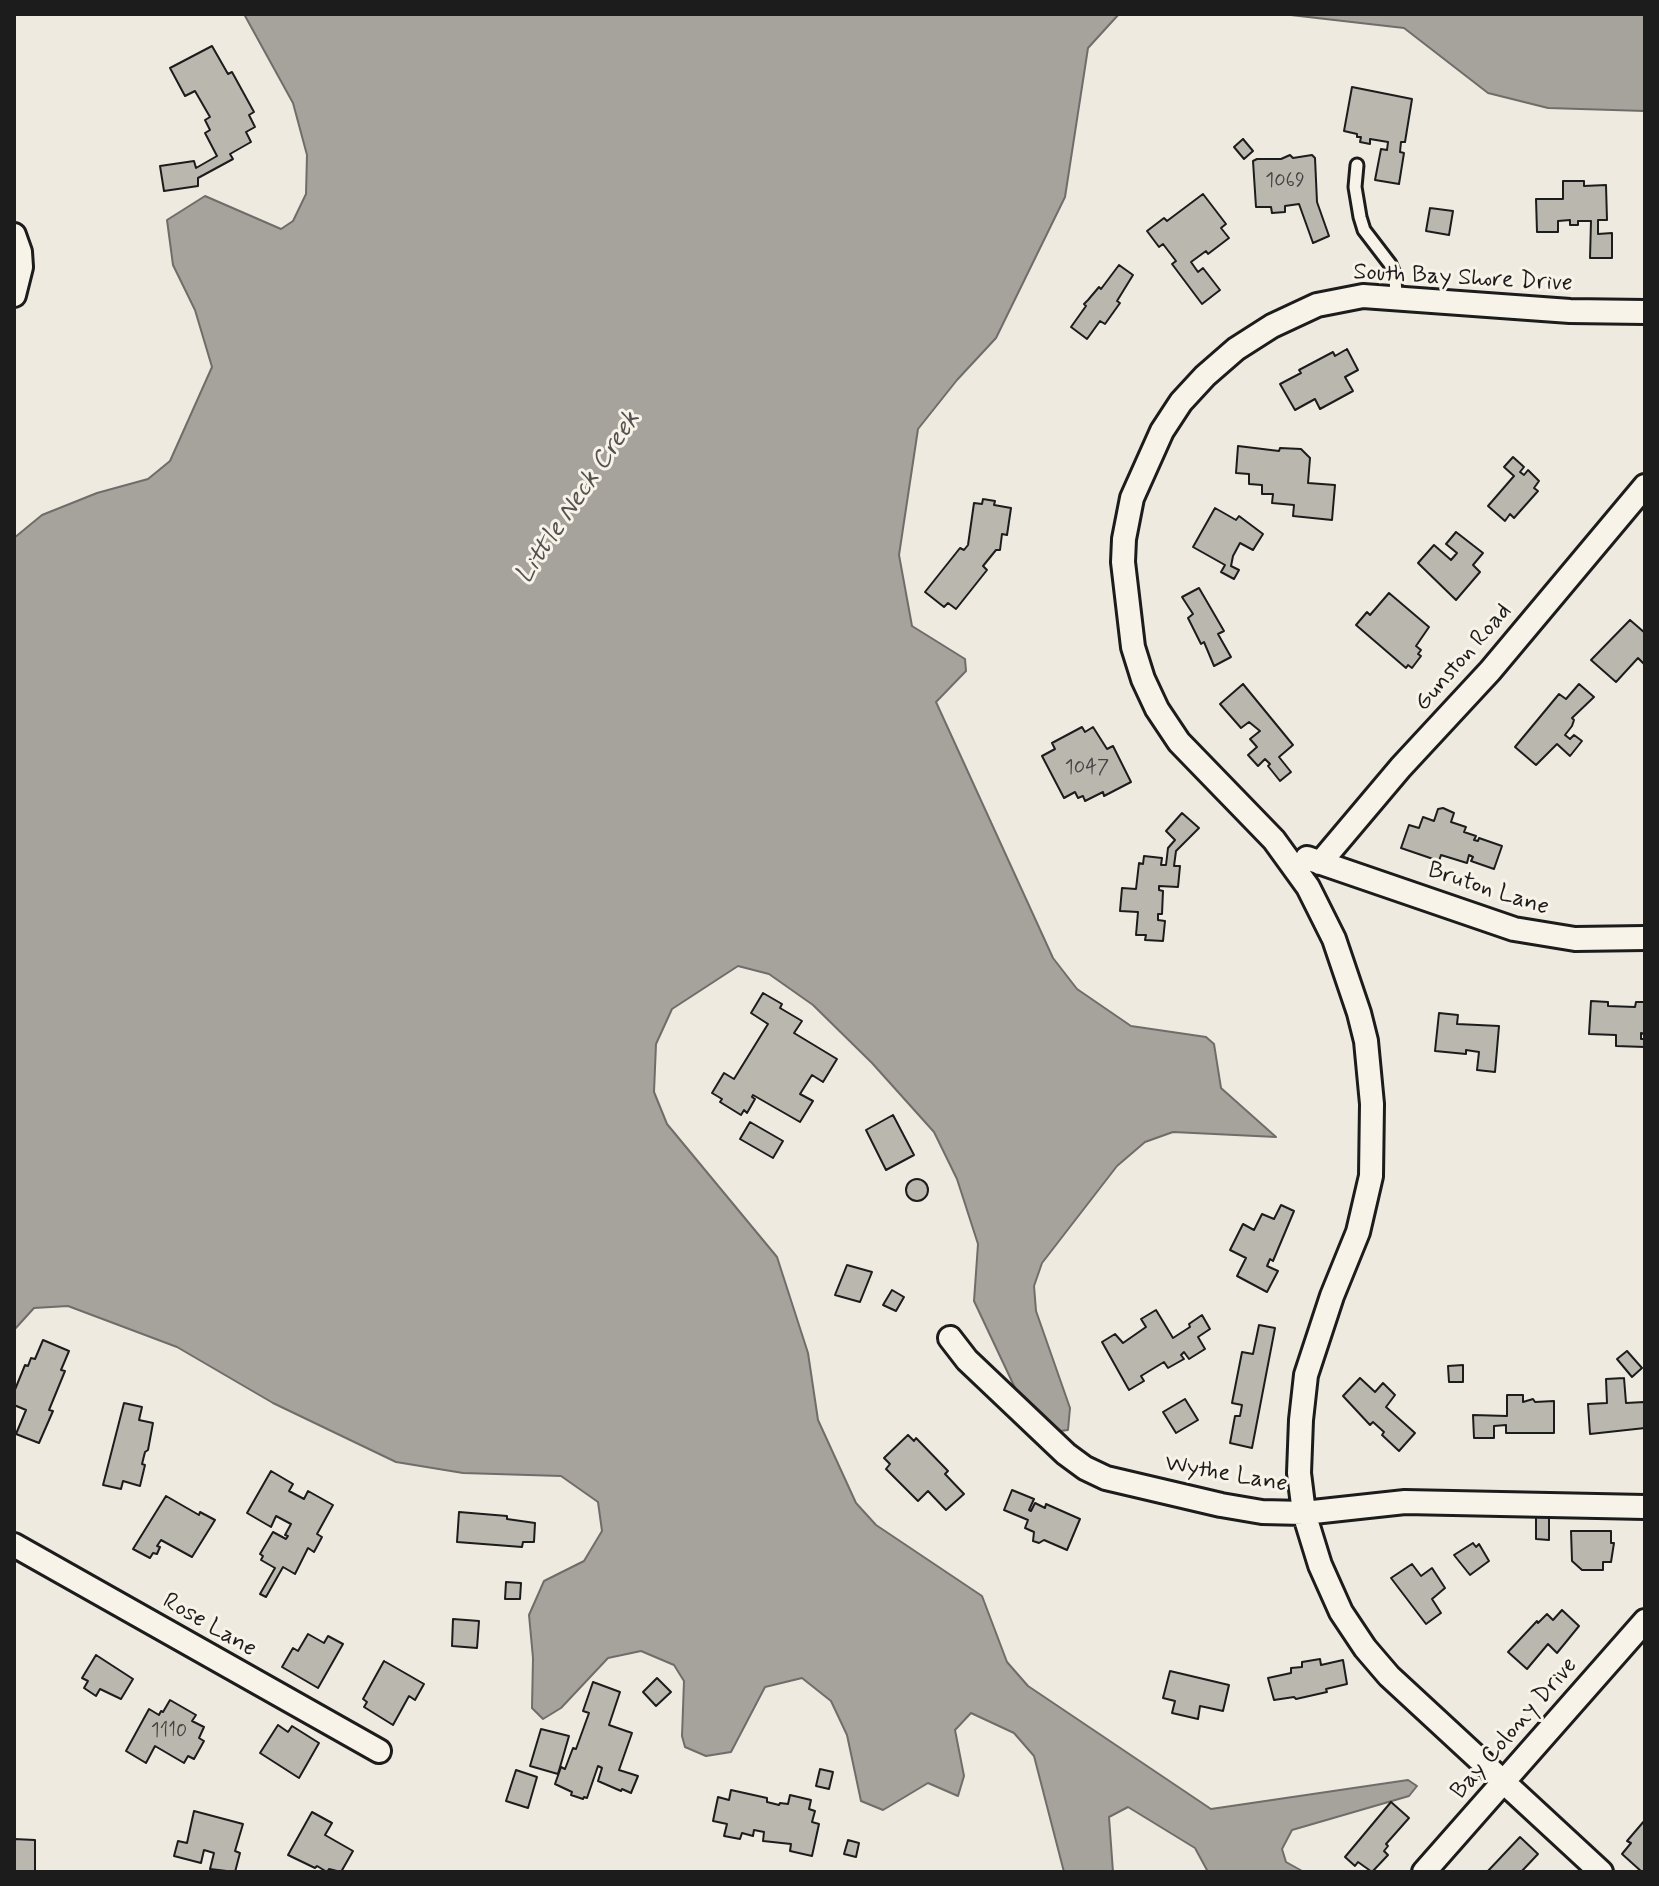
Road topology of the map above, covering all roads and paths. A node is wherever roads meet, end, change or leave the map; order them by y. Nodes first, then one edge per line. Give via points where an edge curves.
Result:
1 (1357, 165) dead end
2 (14, 235) edge
3 (14, 295) edge
4 (1396, 297) junction
5 (1645, 312) edge
6 (1645, 486) edge
7 (1283, 851) junction
8 (1320, 863) junction
9 (1645, 938) edge
10 (950, 1338) dead end
11 (1645, 1507) edge
12 (1304, 1513) junction
13 (14, 1545) edge
14 (1645, 1621) edge
15 (379, 1751) dead end
16 (1504, 1781) junction
17 (1424, 1872) edge
18 (1601, 1872) edge

1 - 4 lane via 1360,217 1390,264
2 - 3 street via 21,267
4 - 5 street, South Bay Shore Drive
4 - 7 street, South Bay Shore Drive via 1363,296 1317,305 1236,349 1181,402 1162,431 1127,521 1127,610 1133,647 1157,709 1179,742
6 - 8 street, Gunston Road
7 - 8 street, Bruton Lane
7 - 12 street, South Bay Shore Drive via 1327,924 1359,1013 1366,1041 1373,1147 1358,1232 1306,1375 1299,1473
8 - 9 street, Bruton Lane via 1514,929 1575,939
10 - 12 street, Wythe Lane via 967,1360 1085,1468 1106,1478 1221,1505
11 - 12 street, Wythe Lane via 1405,1502
12 - 16 street, South Bay Shore Drive via 1341,1612 1365,1648
13 - 15 street, Rose Lane
14 - 16 street, Bay Colony Drive
16 - 17 street, Bay Colony Drive
16 - 18 street, South Bay Shore Drive

